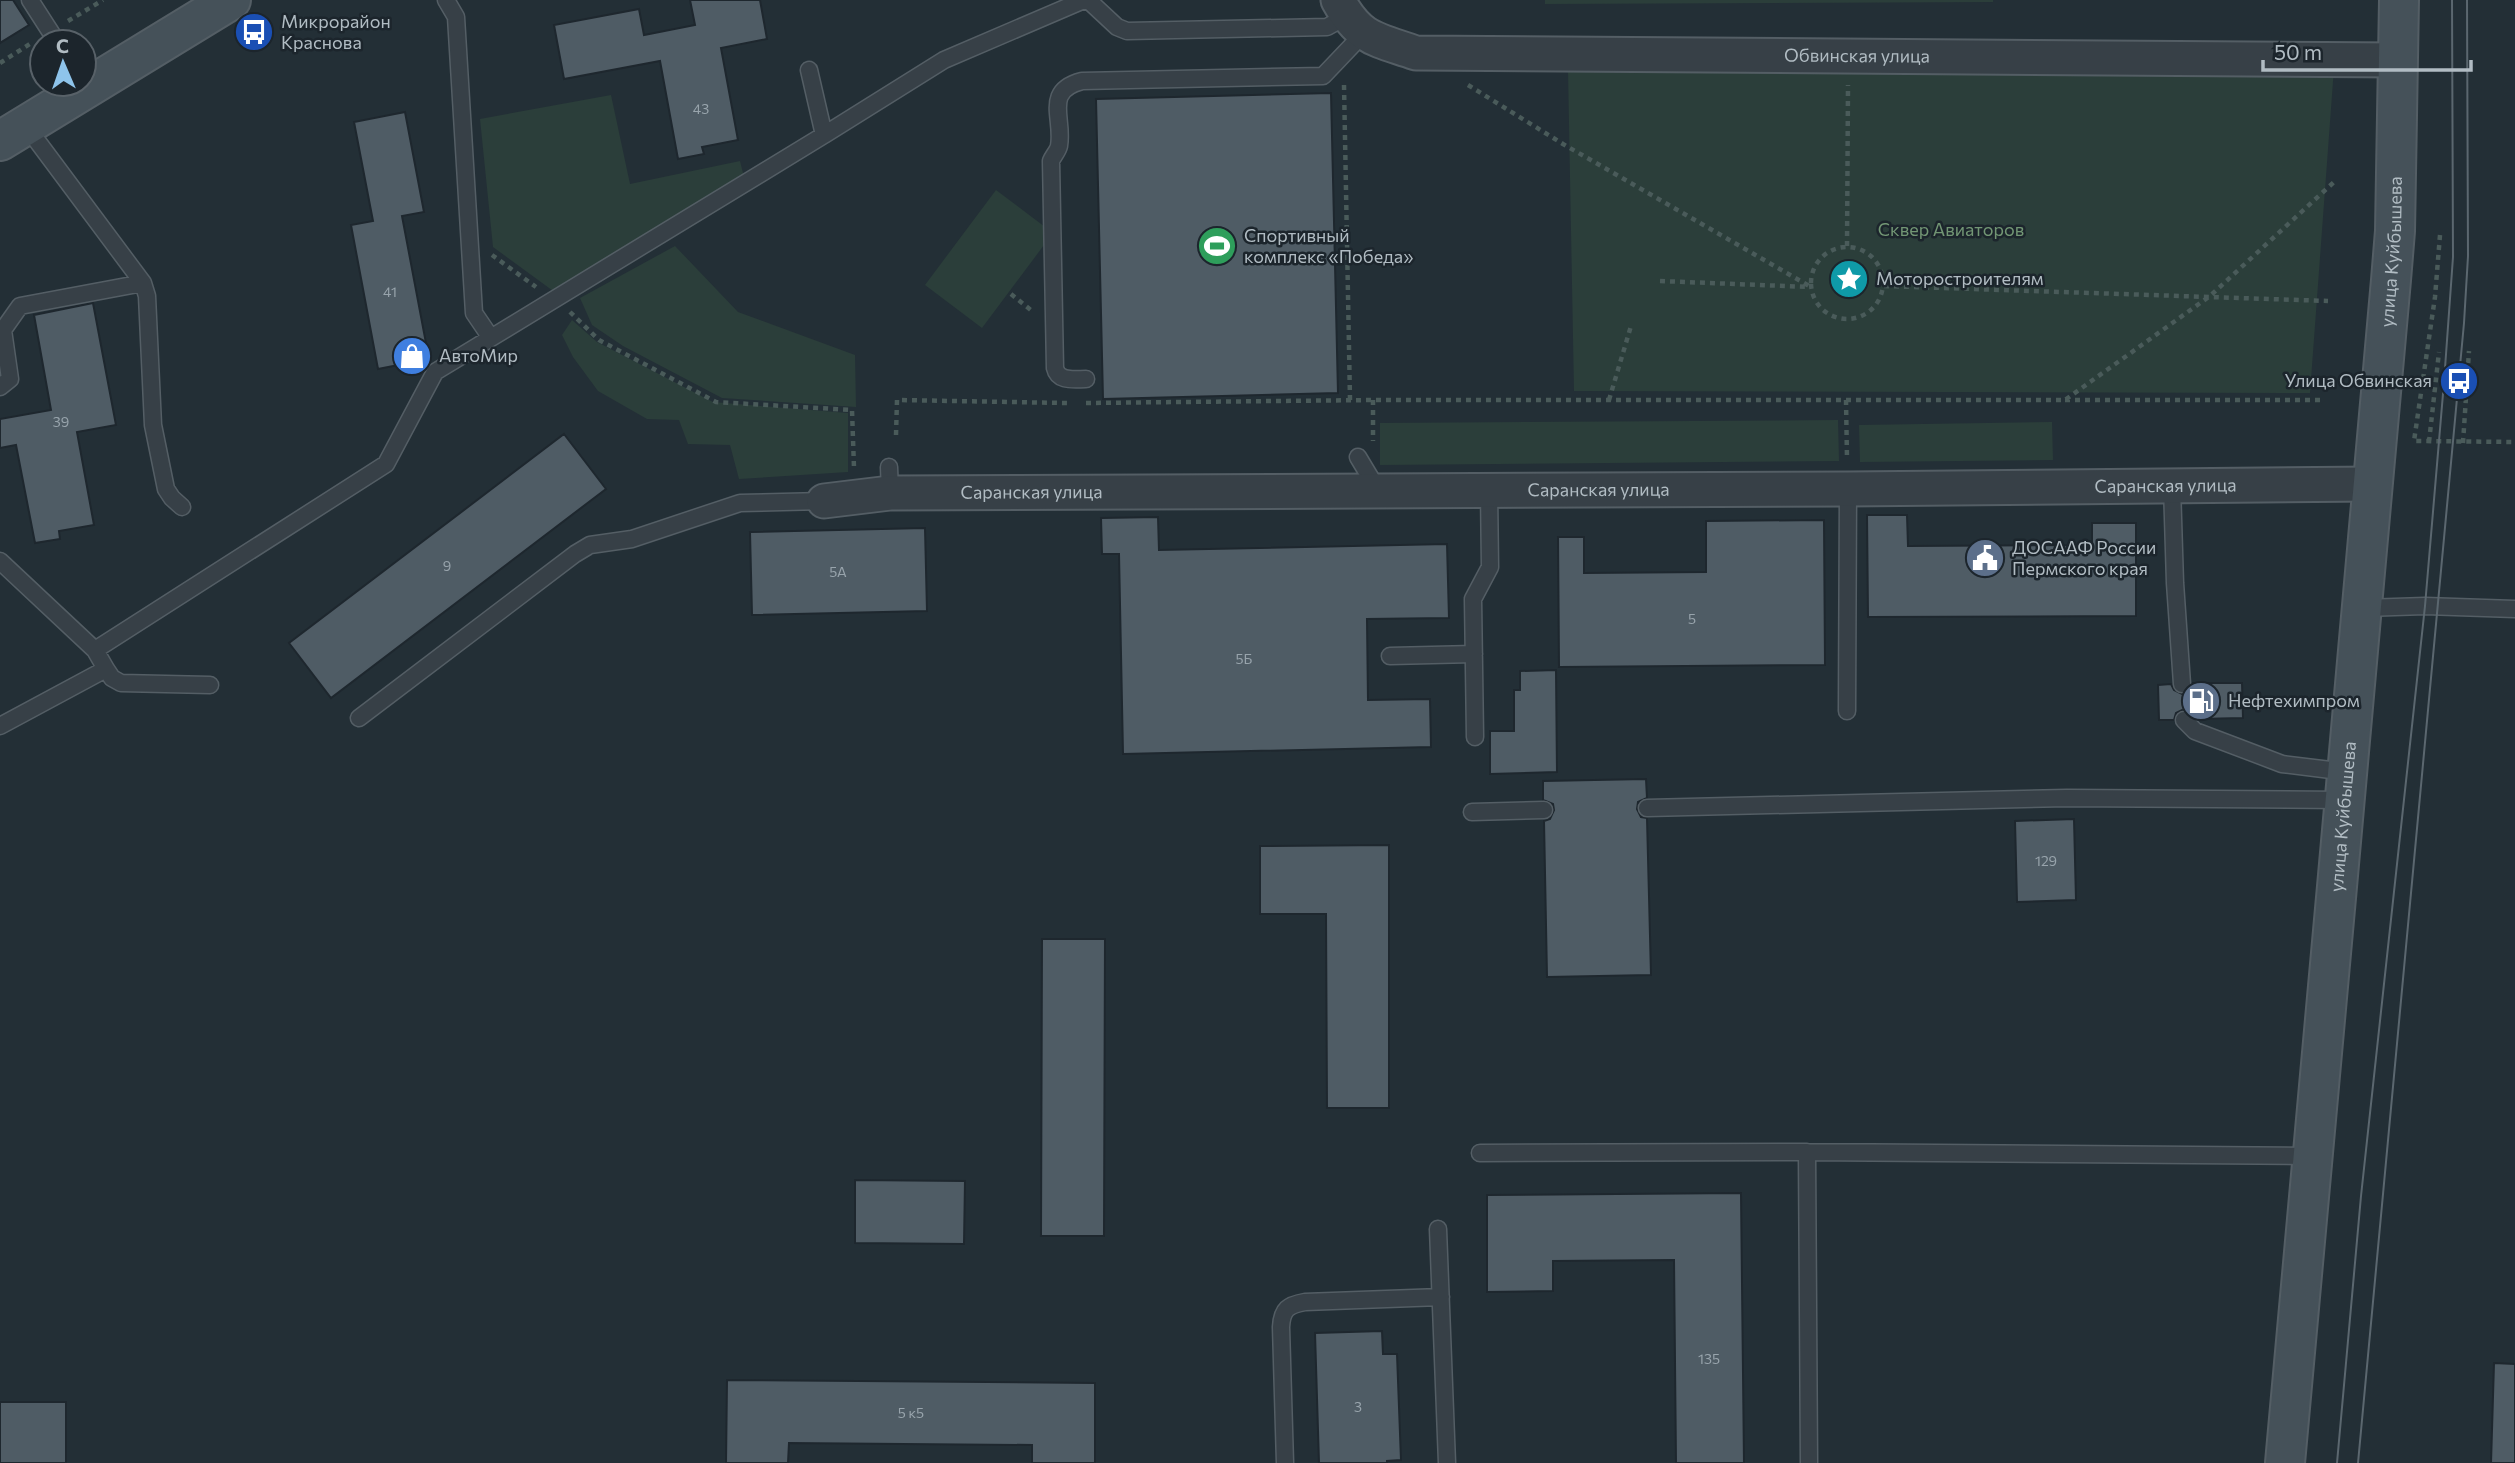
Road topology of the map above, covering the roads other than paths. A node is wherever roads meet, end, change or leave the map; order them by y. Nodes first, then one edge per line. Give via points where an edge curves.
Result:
1 (30, 0) edge
2 (231, 0) edge
3 (446, 0) edge
4 (1086, 0) edge
5 (2399, 0) edge
6 (1349, 17) edge
7 (48, 28) edge
8 (2399, 60) junction
9 (809, 69) dead end
10 (98, 78) edge
11 (67, 98) edge
12 (13, 133) edge
13 (824, 135) junction
14 (143, 283) junction
15 (491, 338) junction
16 (1086, 379) dead end
17 (0, 387) edge
18 (2373, 484) junction
19 (2172, 486) junction
20 (1849, 489) junction
21 (1489, 491) junction
22 (824, 501) joint
23 (182, 507) dead end
24 (0, 561) edge
25 (2364, 608) junction
26 (2515, 609) edge
27 (95, 650) junction
28 (1474, 654) junction
29 (1390, 656) dead end
30 (106, 669) junction
31 (2182, 684) dead end
32 (210, 685) dead end
33 (1847, 711) dead end
34 (359, 718) dead end
35 (2183, 720) dead end
36 (0, 726) edge
37 (1475, 737) dead end
38 (2345, 786) junction
39 (1647, 808) dead end
40 (1544, 810) dead end
41 (1472, 812) dead end
42 (1807, 1152) junction
43 (1480, 1153) dead end
44 (2312, 1156) junction
45 (1438, 1229) dead end
46 (1441, 1297) junction
47 (1285, 1463) edge
48 (1447, 1463) edge
49 (1809, 1463) edge
50 (2285, 1463) edge

1 - 7 lane
2 - 10 main road
3 - 15 lane via 456,17 474,313
4 - 6 lane via 1127,31 1327,27
4 - 13 lane via 944,60
5 - 8 main road, улица Куйбышева
6 - 8 street, Обвинская улица via 1416,53
6 - 16 lane via 1333,66 1323,76 1082,81 1067,85 1059,94 1059,147 1051,161 1055,368 1062,378
8 - 18 main road, улица Куйбышева via 2395,231
9 - 13 lane
11 - 12 main road
12 - 14 lane
13 - 15 lane
14 - 17 lane via 20,306 3,330 10,379
14 - 23 lane via 153,425 166,489
15 - 27 lane via 435,372 387,464
18 - 19 street, Саранская улица
18 - 25 main road, улица Куйбышева
19 - 20 street, Саранская улица
19 - 31 lane
20 - 21 street, Саранская улица
20 - 33 lane
21 - 22 street, Саранская улица via 1367,472 889,478
21 - 28 lane via 1490,567 1473,599
22 - 34 lane via 740,503 632,539 590,545
24 - 27 lane
25 - 26 lane
25 - 38 main road, улица Куйбышева
27 - 30 lane
28 - 29 lane
28 - 37 lane
30 - 32 lane via 121,683
30 - 36 lane
35 - 38 lane via 2195,732
38 - 39 lane
38 - 44 main road, улица Куйбышева
40 - 41 lane
42 - 43 lane
42 - 44 lane
42 - 49 lane
44 - 50 main road, улица Куйбышева
45 - 46 lane
46 - 47 lane via 1289,1305 1280,1327
46 - 48 lane

